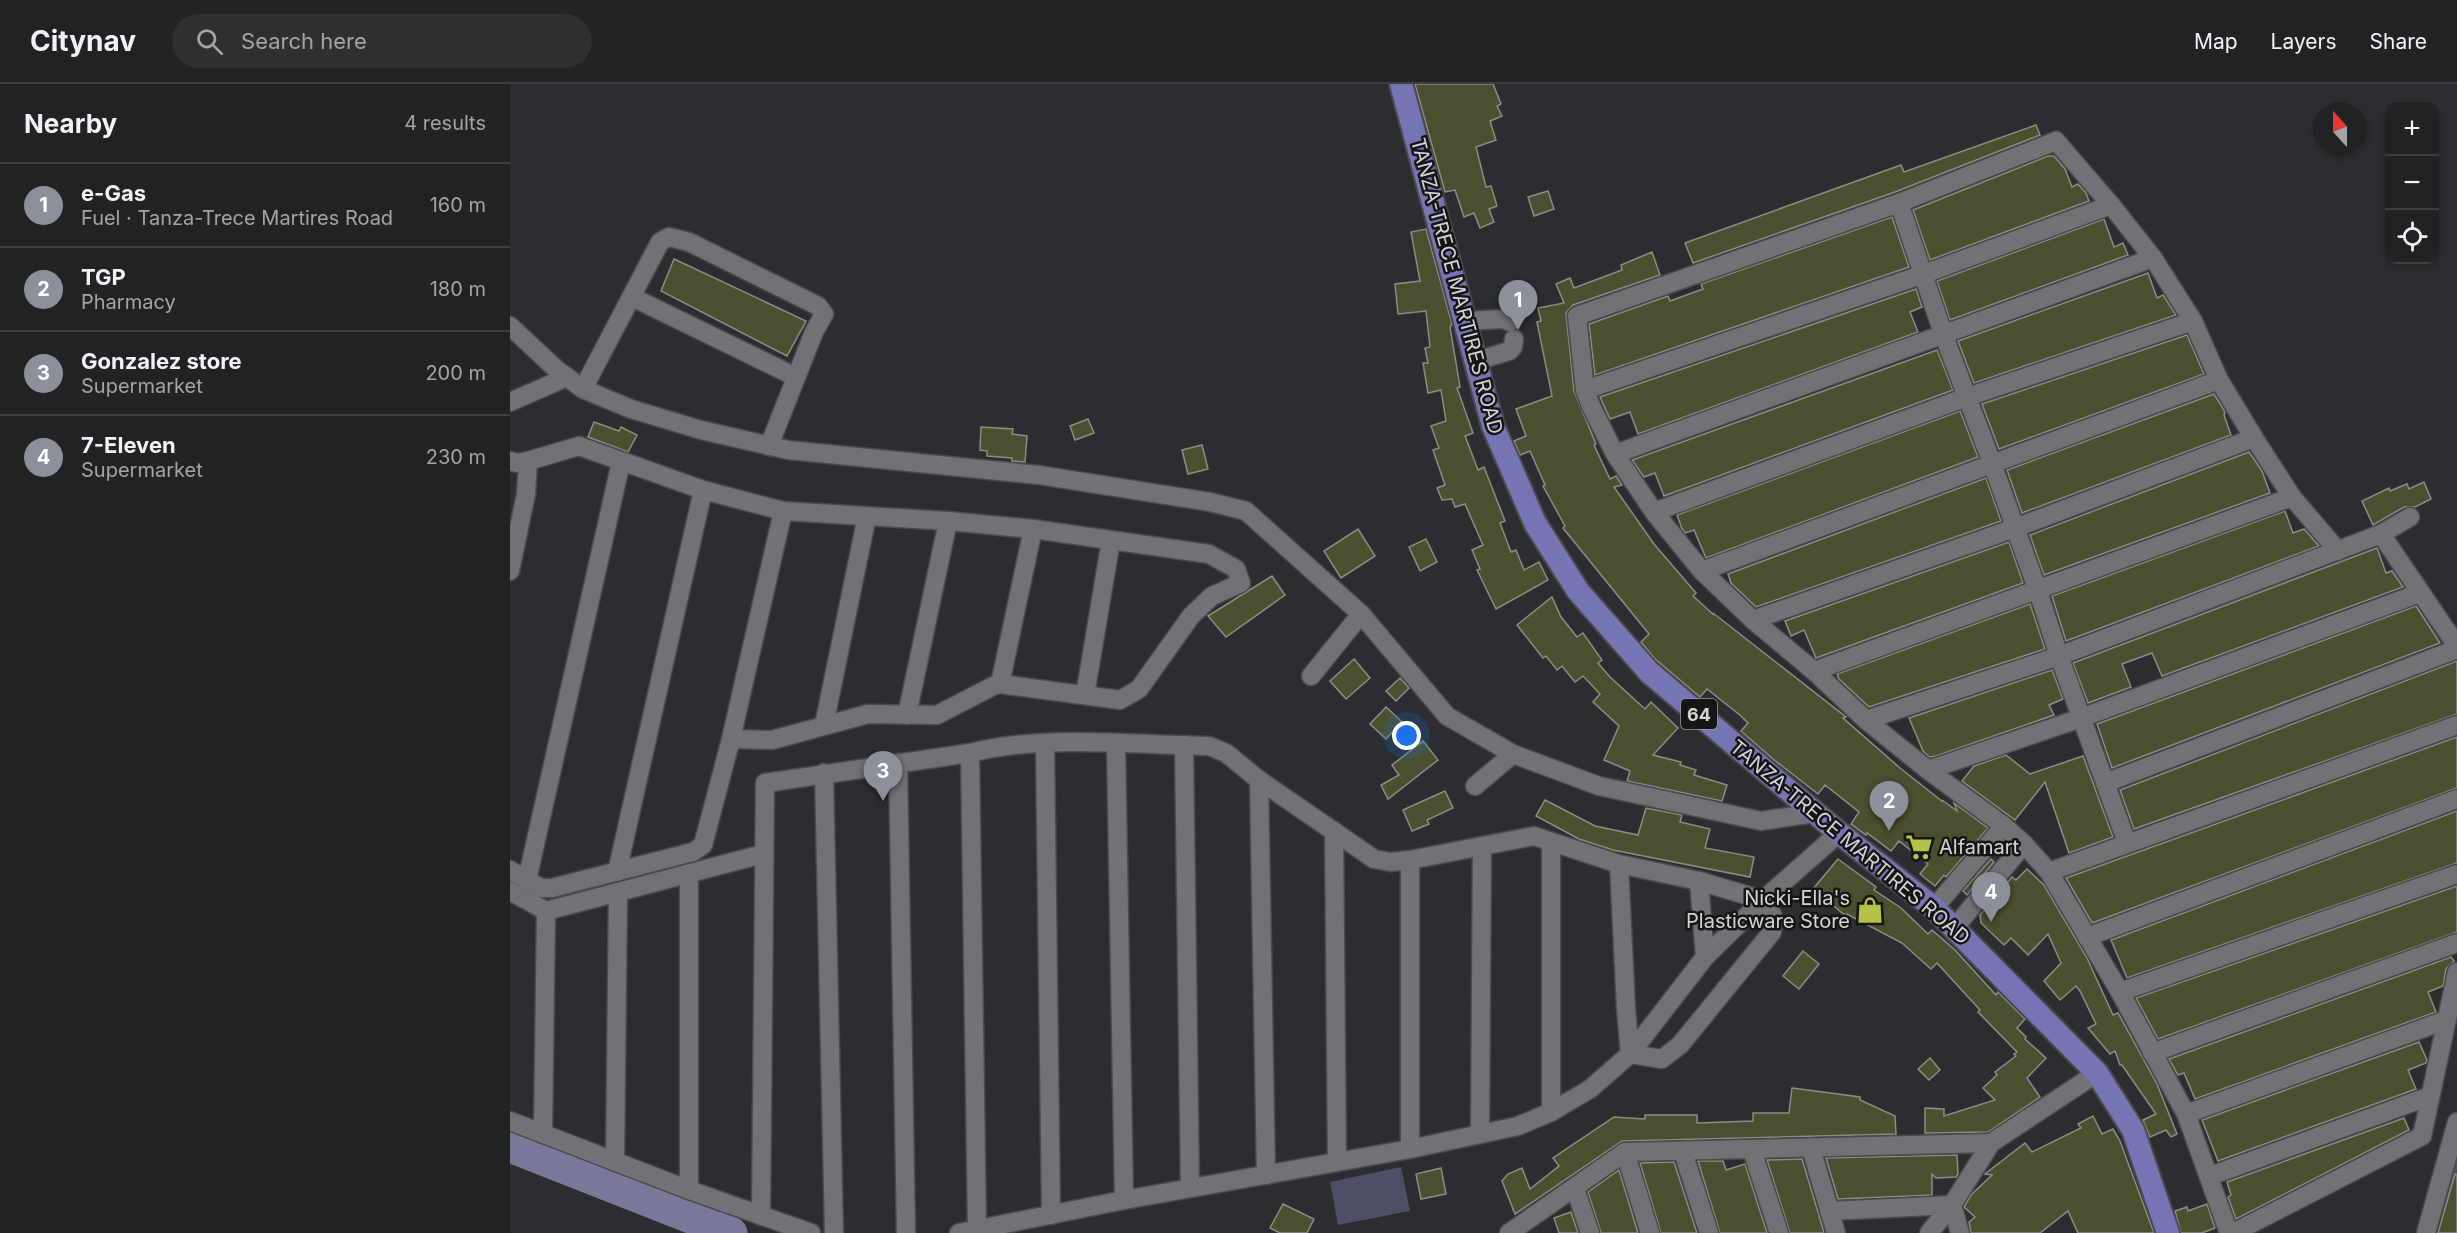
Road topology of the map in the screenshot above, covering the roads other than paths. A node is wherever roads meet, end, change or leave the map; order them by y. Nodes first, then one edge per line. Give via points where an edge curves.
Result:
1 (1401, 84) edge
2 (1899, 203) junction
3 (2111, 205) junction
4 (2153, 258) junction
5 (1924, 274) junction
6 (632, 297) junction
7 (1466, 321) junction
8 (2193, 321) junction
9 (510, 326) edge
10 (1944, 336) junction
11 (1476, 361) junction
12 (567, 377) junction
13 (796, 377) junction
14 (2219, 380) junction
15 (583, 389) junction
16 (1585, 390) junction
17 (1967, 397) junction
18 (510, 402) edge
19 (2254, 438) junction
20 (769, 446) junction
21 (1615, 454) junction
22 (519, 461) edge
23 (621, 462) junction
24 (1992, 463) junction
25 (703, 490) junction
26 (2292, 497) junction
27 (783, 511) junction
28 (1654, 512) junction
29 (867, 516) junction
30 (2410, 517) dead end
31 (948, 521) junction
32 (2015, 528) junction
33 (1033, 529) junction
34 (2381, 534) junction
35 (1111, 540) junction
36 (2338, 551) junction
37 (510, 571) edge
38 (1702, 571) junction
39 (2038, 591) junction
40 (2420, 593) junction
41 (1361, 614) junction
42 (1753, 620) junction
43 (2457, 647) edge
44 (2059, 656) junction
45 (1814, 671) junction
46 (1311, 676) dead end
47 (1000, 684) junction
48 (1085, 695) junction
49 (907, 715) junction
50 (2081, 718) junction
51 (1866, 720) junction
52 (824, 725) junction
53 (2457, 726) edge
54 (731, 739) junction
55 (1046, 743) junction
56 (1116, 744) junction
57 (1184, 745) junction
58 (970, 753) junction
59 (1513, 754) junction
60 (898, 763) junction
61 (1928, 771) junction
62 (824, 773) junction
63 (1259, 780) junction
64 (2105, 783) junction
65 (1475, 786) dead end
66 (2457, 799) edge
67 (1815, 813) junction
68 (2004, 826) junction
69 (1334, 831) junction
70 (1839, 833) junction
71 (1551, 843) junction
72 (2127, 843) junction
73 (2024, 844) junction
74 (1482, 846) junction
75 (764, 854) junction
76 (1410, 860) junction
77 (1619, 864) junction
78 (510, 870) edge
79 (616, 872) junction
80 (2049, 872) junction
81 (689, 874) junction
82 (2457, 874) edge
83 (527, 880) junction
84 (1699, 881) junction
85 (510, 891) edge
86 (618, 892) junction
87 (1763, 900) junction
88 (1934, 908) junction
89 (546, 911) junction
90 (1955, 927) junction
91 (2087, 937) junction
92 (2457, 943) edge
93 (1705, 957) junction
94 (2457, 972) edge
95 (2120, 992) junction
96 (2446, 1020) junction
97 (2152, 1053) junction
98 (1630, 1054) junction
99 (2097, 1073) junction
100 (2430, 1096) junction
101 (1551, 1113) junction
102 (2186, 1114) junction
103 (510, 1121) edge
104 (2457, 1122) edge
105 (543, 1134) junction
106 (1480, 1134) junction
107 (1991, 1143) junction
108 (1811, 1148) junction
109 (1410, 1149) junction
110 (1752, 1149) junction
111 (1625, 1152) junction
112 (1683, 1152) junction
113 (615, 1162) junction
114 (1337, 1162) junction
115 (1266, 1175) junction
116 (2210, 1176) junction
117 (1190, 1188) junction
118 (1575, 1188) junction
119 (689, 1190) junction
120 (1124, 1200) junction
121 (1952, 1205) junction
122 (1829, 1211) junction
123 (1051, 1215) junction
124 (761, 1216) junction
125 (1528, 1227) edge
126 (968, 1231) edge
127 (811, 1233) edge
128 (834, 1233) edge
129 (906, 1233) edge
130 (1509, 1233) edge
131 (1590, 1233) edge
132 (1650, 1233) edge
133 (1709, 1233) edge
134 (1779, 1233) edge
135 (1836, 1233) edge
136 (1929, 1233) edge
137 (1960, 1233) edge
138 (2168, 1233) edge
139 (2231, 1233) edge
140 (2426, 1233) edge

1 - 7 main road, TANZA-TRECE MARTIRES ROAD / 64
2 - 3 street via 2056,141
2 - 5 street
2 - 16 street via 1576,316
3 - 4 street
3 - 5 street
4 - 8 street
4 - 10 street
5 - 10 street
5 - 16 street
6 - 13 street
6 - 13 street via 660,242 669,237 689,242 818,306 824,314
6 - 15 street
7 - 11 main road, TANZA-TRECE MARTIRES ROAD / 64
7 - 11 street via 1503,319 1512,331 1513,347 1509,351
8 - 14 street
8 - 17 street
9 - 12 street
10 - 17 street
10 - 21 street
11 - 67 main road, TANZA-TRECE MARTIRES ROAD / 64 via 1493,426 1535,523 1578,591 1649,672
12 - 15 street
12 - 18 street
13 - 20 street
14 - 19 street
14 - 24 street
15 - 20 street via 631,409
16 - 21 street
17 - 24 street
17 - 28 street
19 - 26 street
19 - 32 street
20 - 41 street via 1039,475 1246,511
21 - 28 street
22 - 23 street via 579,446
22 - 37 street via 526,494
23 - 25 street
23 - 83 street
24 - 32 street
24 - 38 street
25 - 27 street
25 - 79 street
26 - 36 street
26 - 39 street
27 - 29 street
27 - 54 street
28 - 38 street
29 - 31 street
29 - 52 street
30 - 34 street
31 - 33 street
31 - 49 street
32 - 39 street
32 - 42 street
33 - 35 street
33 - 47 street
34 - 36 street
34 - 40 street
35 - 48 street
35 - 48 street via 1209,554 1236,569 1241,583 1212,596 1191,616 1139,689 1120,700
36 - 44 street
38 - 42 street
39 - 44 street
39 - 45 street
40 - 43 street
40 - 50 street
41 - 46 street
41 - 59 street via 1447,716
42 - 45 street
43 - 64 street
44 - 50 street
44 - 51 street
45 - 51 street
47 - 48 street
47 - 49 street via 937,715
49 - 52 street via 868,714
50 - 61 street
50 - 64 street
51 - 61 street
52 - 54 street via 772,740
53 - 72 street
54 - 79 street via 703,845 693,852
55 - 56 street
55 - 58 street via 1000,745
55 - 123 street
56 - 57 street
56 - 120 street
57 - 63 street via 1209,746 1226,753
57 - 117 street
58 - 60 street
58 - 126 street
59 - 65 street
59 - 67 street via 1599,786 1761,821
60 - 62 street
60 - 129 street
61 - 68 street
62 - 75 street via 765,783
62 - 128 street
63 - 69 street
63 - 115 street
64 - 72 street
66 - 91 street
67 - 70 main road, TANZA-TRECE MARTIRES ROAD / 64
68 - 73 street
68 - 88 street
69 - 76 street via 1374,859
69 - 114 street
70 - 87 street
70 - 88 main road, TANZA-TRECE MARTIRES ROAD / 64
71 - 74 street via 1534,836
71 - 77 street
71 - 101 street
72 - 80 street
73 - 80 street
73 - 90 street
74 - 76 street
74 - 106 street
75 - 81 street
75 - 124 street
76 - 109 street
77 - 84 street
77 - 98 street
78 - 83 street
79 - 83 street via 552,888 541,888
80 - 91 street
81 - 86 street
81 - 119 street
82 - 95 street
84 - 87 street
84 - 93 street
85 - 89 street
86 - 89 street
86 - 113 street
87 - 93 street
87 - 98 street via 1773,916 1772,932 1680,1046 1662,1059
88 - 90 main road, TANZA-TRECE MARTIRES ROAD / 64
89 - 105 street
90 - 99 main road, TANZA-TRECE MARTIRES ROAD / 64
91 - 95 street
92 - 97 street
93 - 98 street
94 - 96 street
95 - 97 street
96 - 100 street
96 - 102 street
97 - 102 street
98 - 101 street via 1590,1089
99 - 107 street
99 - 138 main road, TANZA-TRECE MARTIRES ROAD / 64 via 2133,1131
100 - 116 street
100 - 139 street via 2422,1136
101 - 106 street via 1518,1126
102 - 116 street
103 - 105 street
104 - 140 street
105 - 113 street
106 - 109 street
107 - 108 street
107 - 121 street
108 - 110 street
108 - 122 street
109 - 114 street
110 - 112 street
110 - 134 street
111 - 112 street
111 - 118 street
111 - 132 street
112 - 133 street
113 - 119 street
114 - 115 street
115 - 117 street
116 - 139 street
117 - 120 street
118 - 125 street
118 - 131 street
119 - 124 street
120 - 123 street
121 - 122 street
121 - 136 street
121 - 137 street
122 - 135 street
123 - 126 street
124 - 127 street
125 - 130 street

